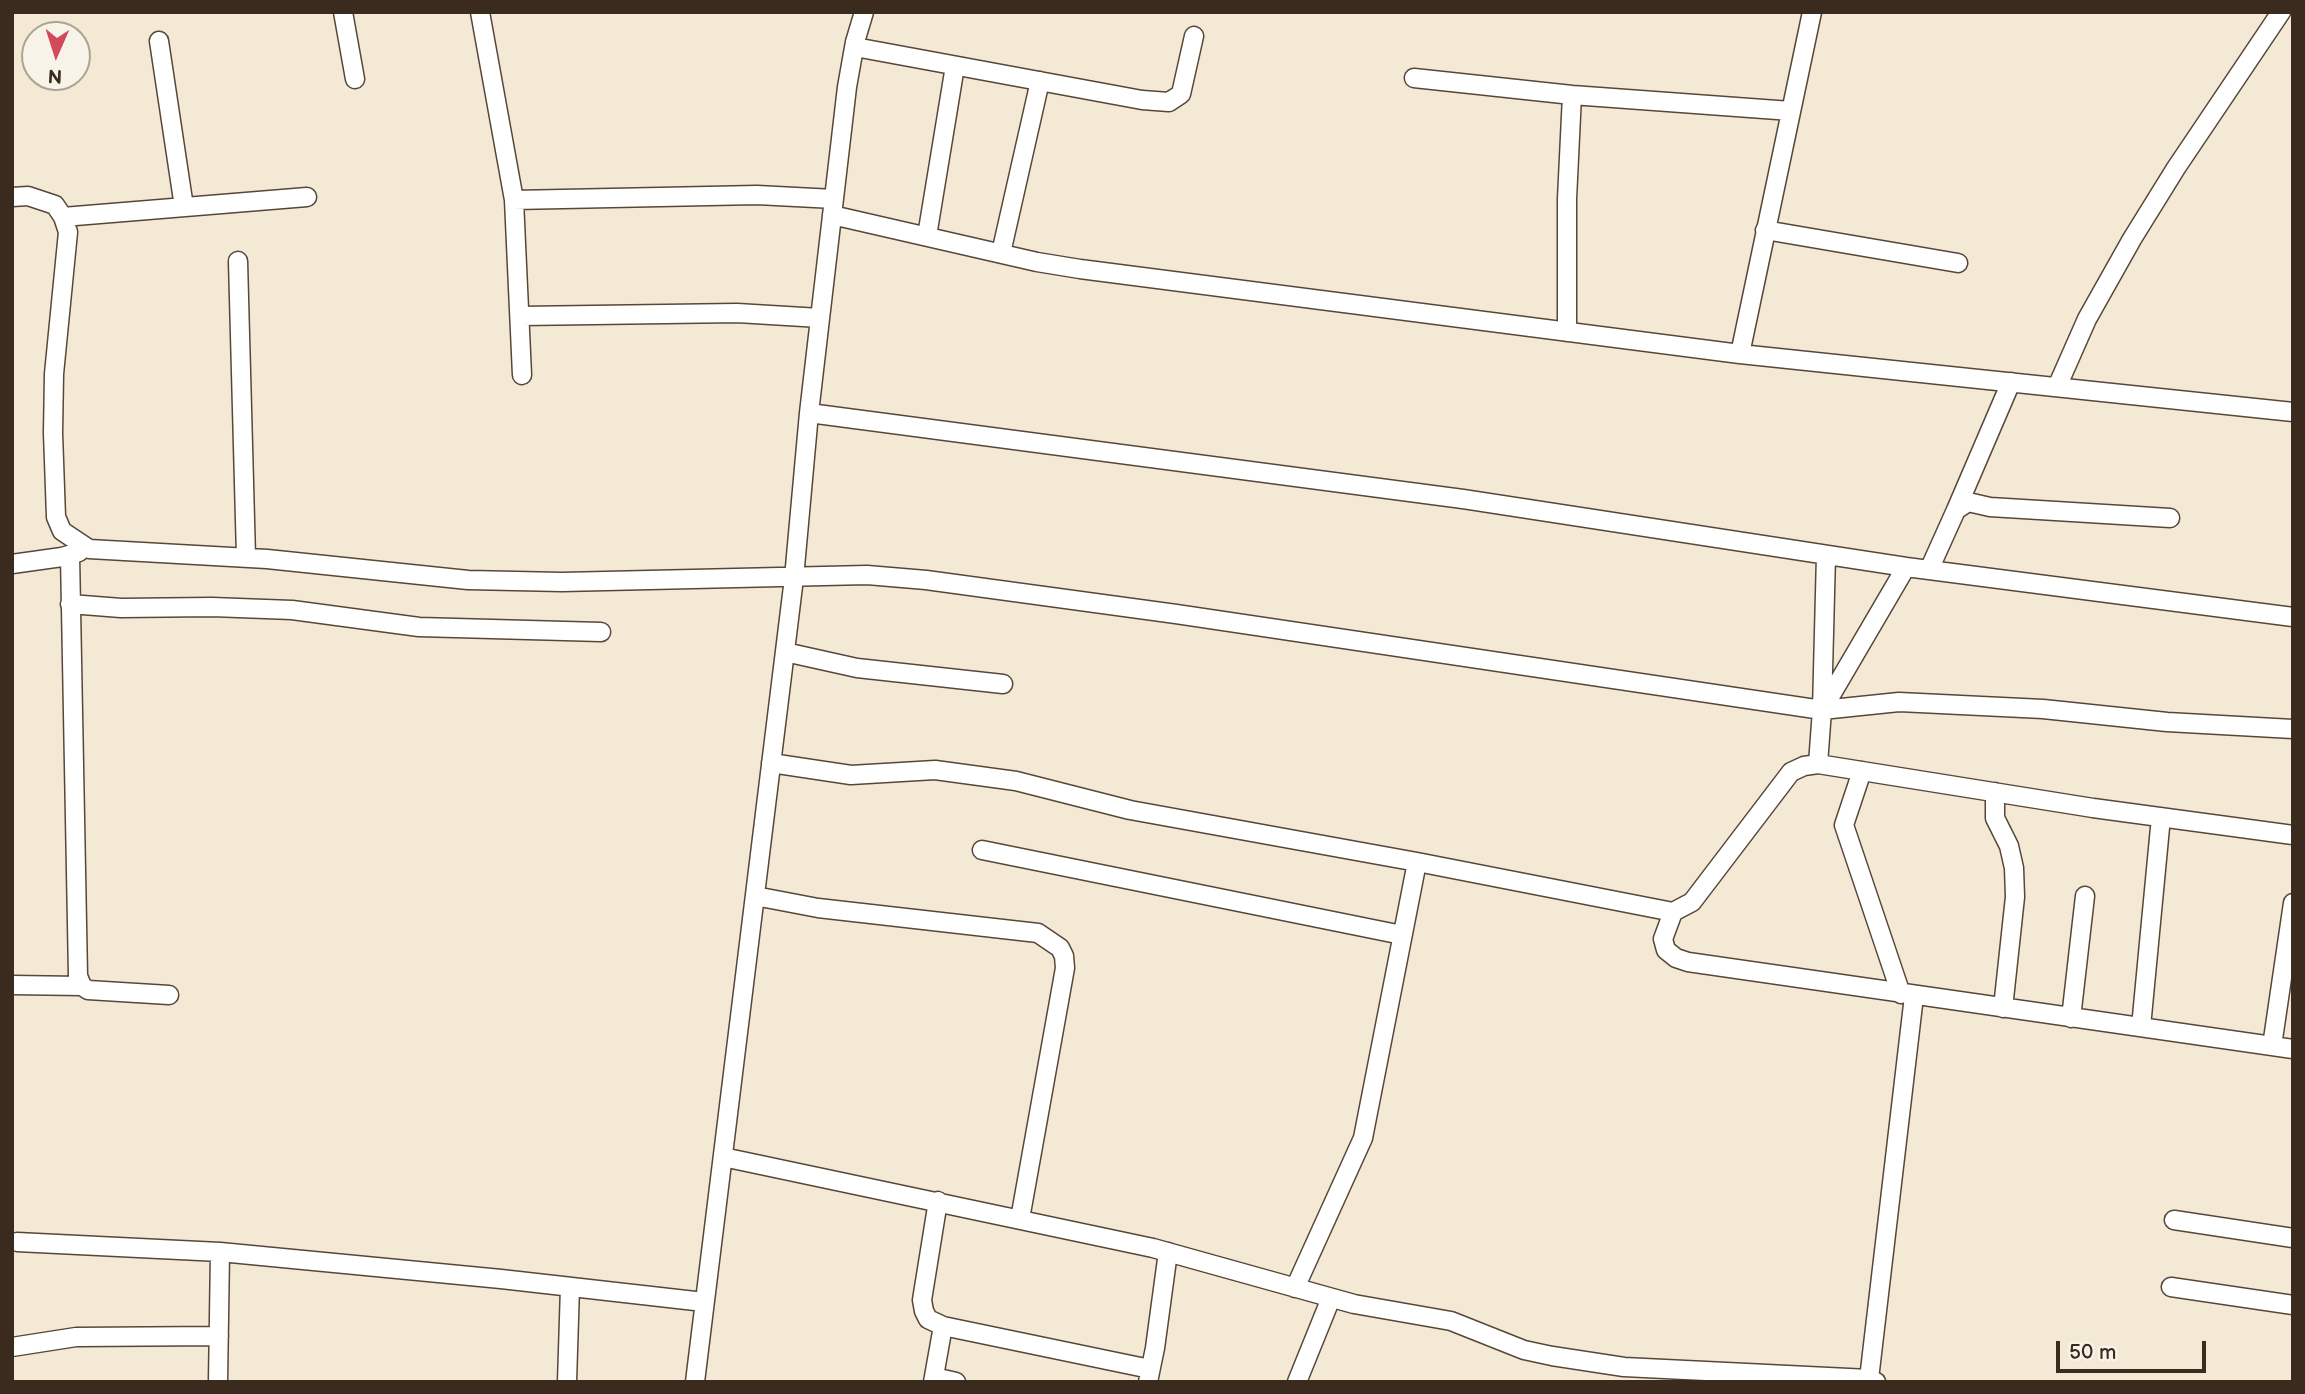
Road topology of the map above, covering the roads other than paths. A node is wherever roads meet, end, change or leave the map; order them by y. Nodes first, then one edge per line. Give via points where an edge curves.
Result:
1 (343, 12) edge
2 (480, 12) edge
3 (864, 12) edge
4 (1812, 12) edge
5 (2281, 12) edge
6 (1194, 36) dead end
7 (159, 41) dead end
8 (855, 47) junction
9 (955, 65) junction
10 (1414, 78) dead end
11 (355, 79) dead end
12 (1040, 81) junction
13 (1572, 94) junction
14 (1791, 111) junction
15 (12, 197) edge
16 (307, 197) dead end
17 (514, 200) junction
18 (184, 207) junction
19 (833, 207) junction
20 (63, 217) junction
21 (1765, 230) junction
22 (927, 236) junction
23 (1001, 253) junction
24 (238, 261) dead end
25 (1958, 263) dead end
26 (521, 316) junction
27 (820, 318) junction
28 (1567, 332) junction
29 (1740, 354) junction
30 (522, 375) dead end
31 (2011, 382) junction
32 (2056, 387) junction
33 (2293, 412) edge
34 (809, 413) junction
35 (1956, 510) junction
36 (2170, 518) dead end
37 (89, 549) junction
38 (70, 555) junction
39 (1826, 555) junction
40 (246, 558) junction
41 (12, 564) edge
42 (1906, 566) junction
43 (1929, 570) junction
44 (794, 578) junction
45 (70, 604) junction
46 (2293, 617) edge
47 (601, 632) dead end
48 (785, 652) junction
49 (1003, 684) dead end
50 (1822, 710) junction
51 (2293, 729) edge
52 (771, 763) junction
53 (1818, 764) junction
54 (1862, 771) junction
55 (1995, 792) junction
56 (2161, 817) junction
57 (2293, 835) edge
58 (982, 850) dead end
59 (1417, 862) junction
60 (2085, 895) dead end
61 (755, 896) junction
62 (2293, 903) edge
63 (1673, 912) junction
64 (1402, 935) junction
65 (12, 985) edge
66 (82, 986) junction
67 (169, 995) dead end
68 (1908, 995) junction
69 (2003, 1008) junction
70 (2071, 1018) junction
71 (2141, 1027) junction
72 (2272, 1046) junction
73 (2293, 1049) edge
74 (723, 1157) junction
75 (938, 1201) junction
76 (1020, 1219) junction
77 (2174, 1220) dead end
78 (2293, 1238) edge
79 (17, 1242) dead end
80 (220, 1252) junction
81 (1168, 1252) junction
82 (570, 1287) junction
83 (2171, 1287) dead end
84 (1294, 1288) junction
85 (1331, 1298) junction
86 (704, 1302) junction
87 (2293, 1305) edge
88 (943, 1326) junction
89 (219, 1336) junction
90 (12, 1347) edge
91 (1149, 1375) edge
92 (1708, 1376) edge
93 (933, 1380) edge
94 (1872, 1381) edge
95 (218, 1382) edge
96 (567, 1382) edge
97 (695, 1382) edge
98 (956, 1382) edge
99 (1297, 1382) edge

1 - 11 street
2 - 17 street
3 - 8 street
4 - 14 street
5 - 32 street via 2132,239
6 - 12 street via 1181,94 1169,102
7 - 18 street
8 - 9 street
8 - 19 street
9 - 12 street
9 - 22 street
10 - 13 street
12 - 23 street
13 - 14 street
13 - 28 street
14 - 21 street
15 - 20 street via 45,200
16 - 18 street
17 - 19 street via 757,195
17 - 26 street
18 - 20 street
19 - 22 street
19 - 27 street
20 - 37 street via 68,232 54,374 56,517 62,531
21 - 25 street
21 - 29 street
22 - 23 street
23 - 28 street via 1080,269
24 - 40 street
26 - 27 street via 737,313
26 - 30 street
27 - 34 street
28 - 29 street
29 - 31 street
31 - 32 street
31 - 35 street
32 - 33 street
34 - 39 street via 1462,499
34 - 44 street
35 - 36 street via 1968,502
35 - 43 street
37 - 38 street
37 - 40 street
38 - 41 street
38 - 45 street
39 - 42 street
39 - 50 street
40 - 44 street via 468,580
42 - 43 street
42 - 50 street
43 - 46 street
44 - 48 street
44 - 50 street via 867,575 926,580
45 - 47 street via 292,610 419,627
45 - 66 street via 78,976
48 - 49 street via 858,668
48 - 52 street
50 - 51 street via 1899,702
50 - 53 street
52 - 59 street via 852,775 936,770 985,776 1130,810
52 - 61 street
53 - 54 street
53 - 63 street via 1791,772 1692,902
54 - 55 street
54 - 68 street via 1844,825
55 - 56 street
55 - 69 street via 1995,818 2009,846 2015,878
56 - 57 street
56 - 71 street
58 - 64 street
59 - 63 street
59 - 64 street
60 - 70 street
61 - 74 street
61 - 76 street via 818,908 1038,933 1060,948 1065,968
62 - 72 street
63 - 68 street via 1662,939 1676,958
64 - 84 street via 1363,1138
65 - 66 street
66 - 67 street
68 - 69 street
68 - 94 street
69 - 70 street
70 - 71 street
71 - 72 street
72 - 73 street
74 - 75 street
74 - 86 street
75 - 76 street
75 - 88 street via 922,1300 929,1319
76 - 81 street
77 - 78 street
79 - 80 street
80 - 82 street
80 - 89 street
81 - 84 street
81 - 91 street
82 - 86 street
82 - 96 street
83 - 87 street
84 - 85 street
85 - 92 street via 1451,1321 1552,1356
85 - 99 street
86 - 97 street
88 - 91 street
88 - 93 street
89 - 90 street via 76,1337
89 - 95 street
92 - 94 street
93 - 98 street

